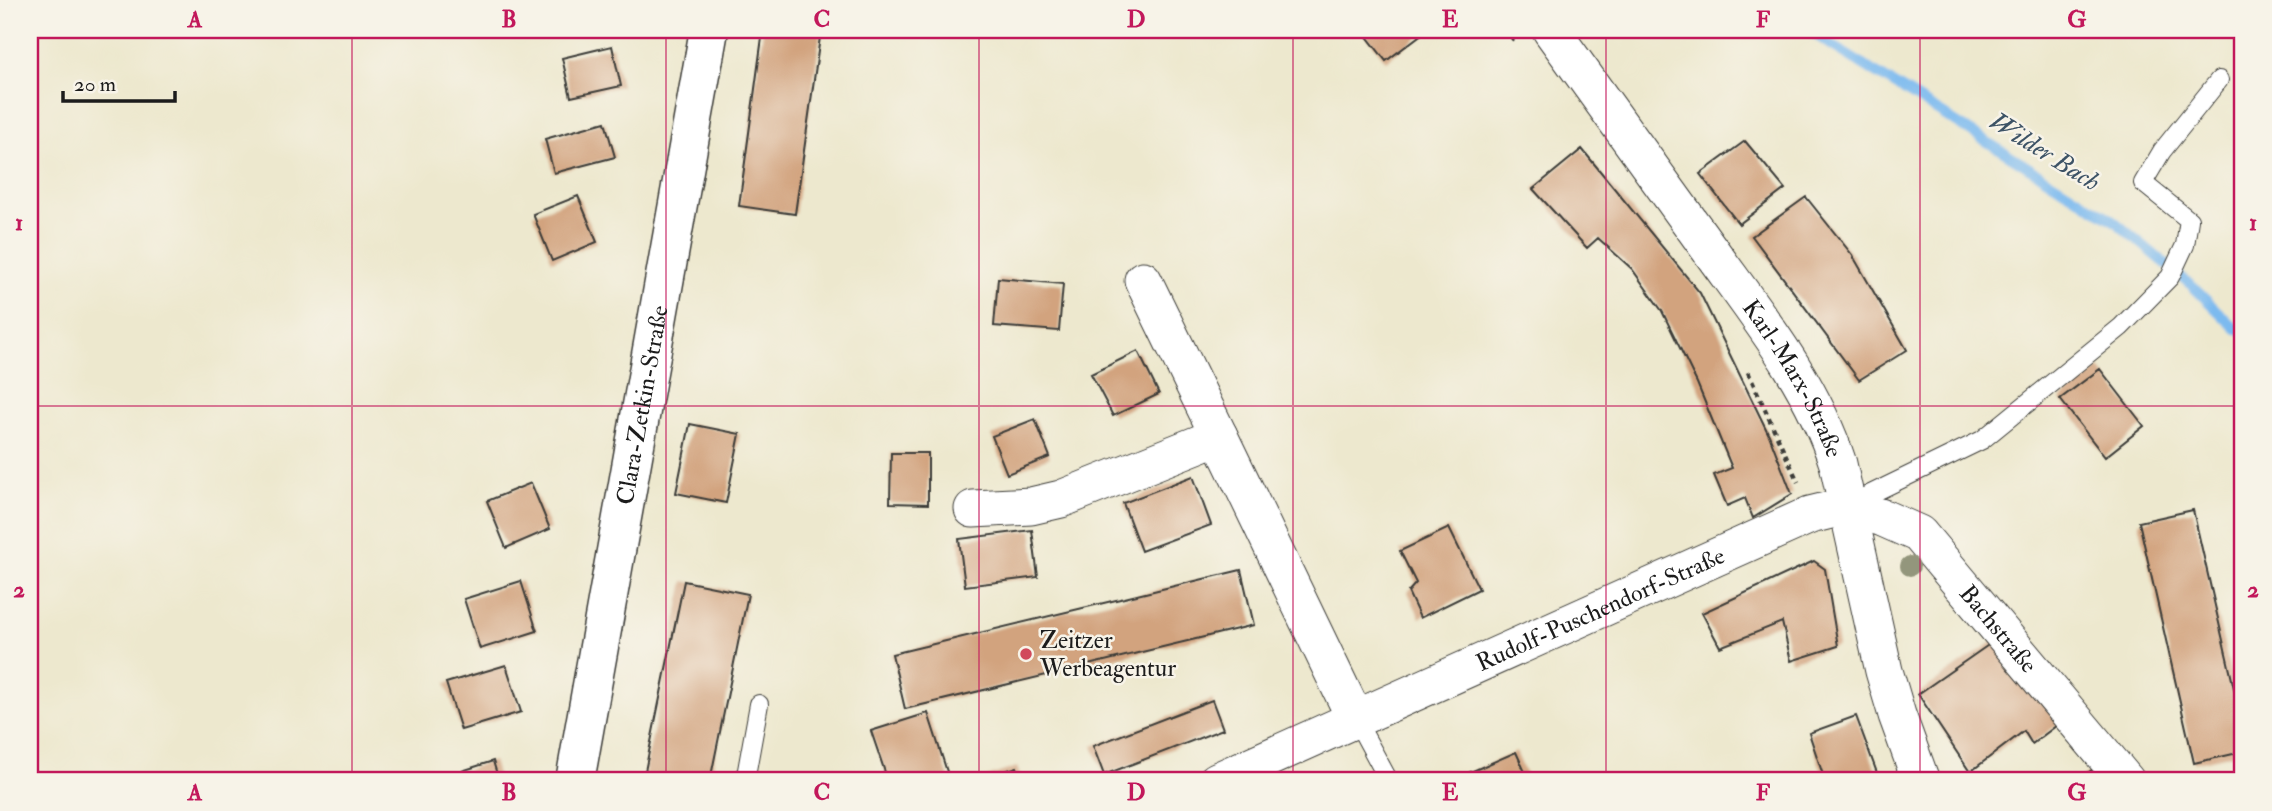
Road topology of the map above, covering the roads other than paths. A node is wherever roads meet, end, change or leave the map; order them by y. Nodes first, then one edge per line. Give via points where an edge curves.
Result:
1 (709, 30) edge
2 (1551, 30) edge
3 (2219, 80) dead end
4 (1143, 279) dead end
5 (1219, 436) junction
6 (1847, 506) junction
7 (972, 509) dead end
8 (760, 704) dead end
9 (1355, 718) junction
10 (575, 781) edge
11 (745, 781) edge
12 (1217, 781) edge
13 (1389, 781) edge
14 (1921, 781) edge
15 (2126, 781) edge

1 - 10 street, Clara-Zetkin-Straße
2 - 6 street, Karl-Marx-Straße via 1807,388 1828,433
3 - 6 lane via 2162,151 2143,183 2189,220 2185,245 2170,277 2121,327 1982,440
4 - 5 street
5 - 7 street via 1061,499 1031,506
5 - 9 street
6 - 9 street, Rudolf-Puschendorf-Straße via 1810,515
6 - 14 street, Karl-Marx-Straße via 1884,671
6 - 15 street, Bachstraße via 1919,534
8 - 11 lane
9 - 12 street, Rudolf-Puschendorf-Straße
9 - 13 lane

